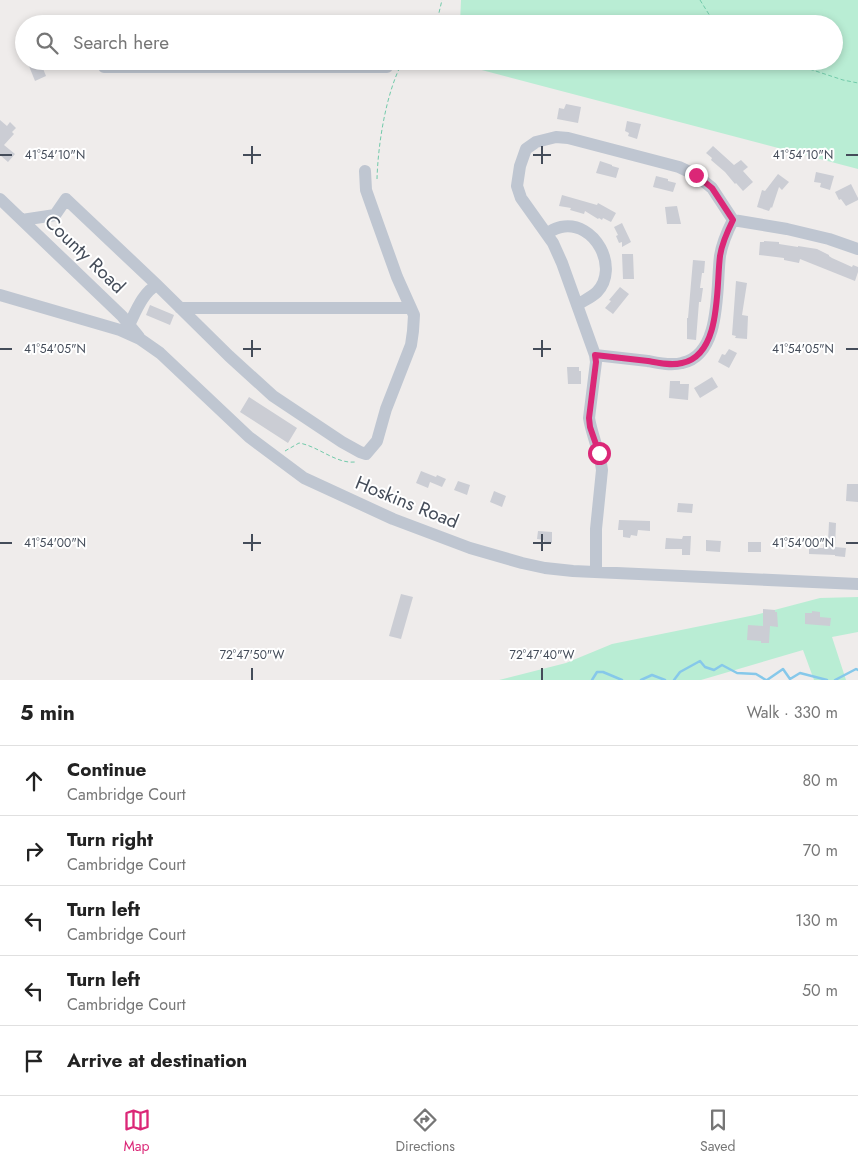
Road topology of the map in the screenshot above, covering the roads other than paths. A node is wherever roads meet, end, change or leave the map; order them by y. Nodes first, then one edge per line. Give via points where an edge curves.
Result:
1 (365, 171) dead end
2 (0, 199) edge
3 (22, 220) junction
4 (733, 220) junction
5 (547, 233) junction
6 (858, 249) edge
7 (157, 285) junction
8 (0, 295) edge
9 (577, 305) junction
10 (180, 308) junction
11 (410, 308) junction
12 (129, 325) junction
13 (140, 339) junction
14 (595, 355) junction
15 (596, 572) junction
16 (858, 584) edge

1 - 11 street via 366,190
2 - 3 street, County Road
3 - 7 street via 56,215 66,199
3 - 12 street, County Road
4 - 5 street via 712,188 679,167 556,137 536,142 526,149 517,186 521,198
4 - 6 street via 818,236
4 - 14 street via 720,255 716,312 709,338 701,352 681,364
5 - 9 street
5 - 9 street via 561,227 577,228 593,237 602,253 606,264 603,282 597,292
7 - 10 street
7 - 12 street via 142,300
8 - 13 street, Hoskins Road via 120,330
9 - 14 street
10 - 11 street
10 - 11 street via 273,396 342,442 366,454 377,440 411,345 414,315
12 - 13 street, County Road
13 - 15 street, Hoskins Road via 249,437 304,478 393,519 490,555 545,568
14 - 15 street via 589,418 602,470 596,529
15 - 16 street, Hoskins Road

